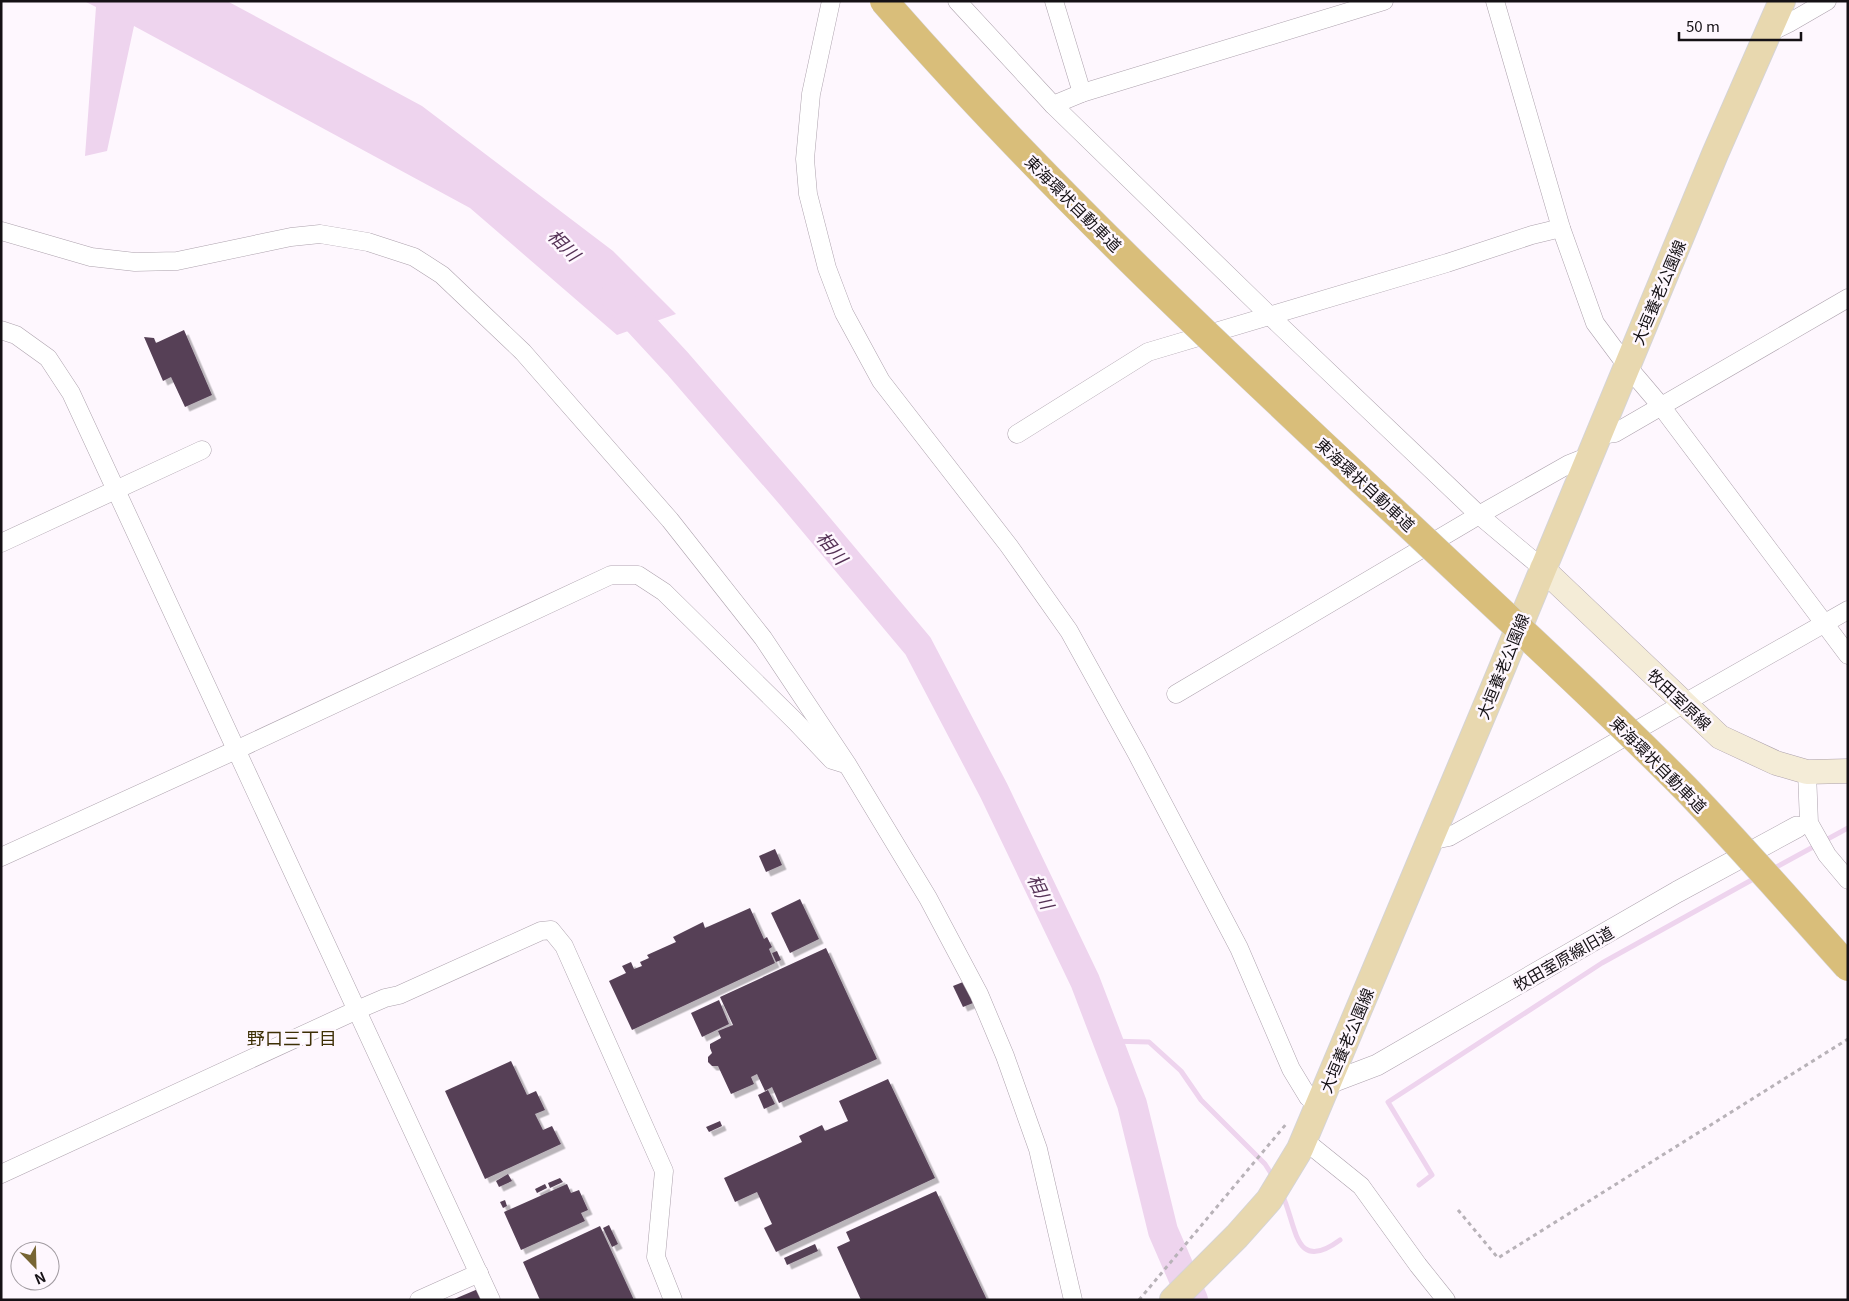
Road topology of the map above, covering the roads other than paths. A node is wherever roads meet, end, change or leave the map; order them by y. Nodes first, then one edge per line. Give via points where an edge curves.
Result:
1 (831, 1) edge
2 (884, 1) edge
3 (957, 1) edge
4 (1054, 1) edge
5 (1384, 1) edge
6 (1495, 1) edge
7 (1782, 1) edge
8 (1827, 1) edge
9 (1769, 33) junction
10 (1082, 93) junction
11 (1053, 105) junction
12 (1561, 228) junction
13 (1, 231) edge
14 (1848, 298) edge
15 (1269, 315) junction
16 (1, 330) edge
17 (1627, 366) junction
18 (1661, 406) junction
19 (1017, 434) dead end
20 (1594, 446) junction
21 (202, 450) dead end
22 (117, 489) junction
23 (1480, 515) junction
24 (1, 543) edge
25 (1542, 568) junction
26 (1848, 610) edge
27 (1824, 624) junction
28 (1848, 655) edge
29 (1176, 694) dead end
30 (1684, 703) junction
31 (236, 750) junction
32 (847, 764) junction
33 (1848, 771) edge
34 (1807, 772) junction
35 (1805, 830) junction
36 (1429, 841) junction
37 (1, 857) edge
38 (1848, 880) edge
39 (1848, 966) edge
40 (357, 1010) junction
41 (1318, 1096) junction
42 (1302, 1144) junction
43 (1, 1174) edge
44 (479, 1273) junction
45 (419, 1300) edge
46 (491, 1300) edge
47 (673, 1300) edge
48 (1073, 1300) edge
49 (1173, 1300) edge
50 (1446, 1300) edge

1 - 41 street via 811,94 805,159 808,194 827,268 844,313 881,381 1069,631 1239,948 1290,1069
2 - 39 highway, 東海環状自動車道, bridge via 995,124 1084,214 1686,790
3 - 11 street
4 - 10 street
5 - 10 street
6 - 12 street
7 - 9 main road, 大垣養老公園線
8 - 9 street
9 - 17 main road, 大垣養老公園線
10 - 11 street
11 - 15 street
12 - 15 street
12 - 17 street via 1595,323
13 - 32 street via 91,256 135,262 177,260 320,234 368,242 414,257 442,275 523,352 670,520 763,638
14 - 18 street
15 - 19 street via 1148,352
15 - 23 street
16 - 22 street via 16,335 48,358 71,393
17 - 18 street
17 - 20 main road, 大垣養老公園線
18 - 20 street
18 - 27 street
20 - 23 street
20 - 25 main road, 大垣養老公園線
21 - 22 street
22 - 24 street
22 - 31 street
23 - 25 street
23 - 29 street
25 - 30 main road, 牧田室原線
25 - 36 main road, 大垣養老公園線
26 - 27 street
27 - 28 street
27 - 30 street
30 - 34 main road, 牧田室原線 via 1720,737 1776,763
30 - 36 street via 1449,836
31 - 32 street via 611,575 638,575 664,592 832,760
31 - 37 street
31 - 40 street
32 - 48 street via 928,898 978,994 1005,1056 1038,1149
33 - 34 main road, 牧田室原線
34 - 35 street via 1808,823
35 - 38 street
35 - 41 street, 牧田室原線旧道 via 1677,892 1378,1065
36 - 41 main road, 大垣養老公園線
40 - 43 street
40 - 44 street
40 - 47 street via 399,995 541,931 551,930 564,946 664,1171 656,1257
41 - 42 main road, 大垣養老公園線
42 - 49 main road, 大垣養老公園線 via 1269,1200
42 - 50 street via 1361,1186
44 - 45 street
44 - 46 street

